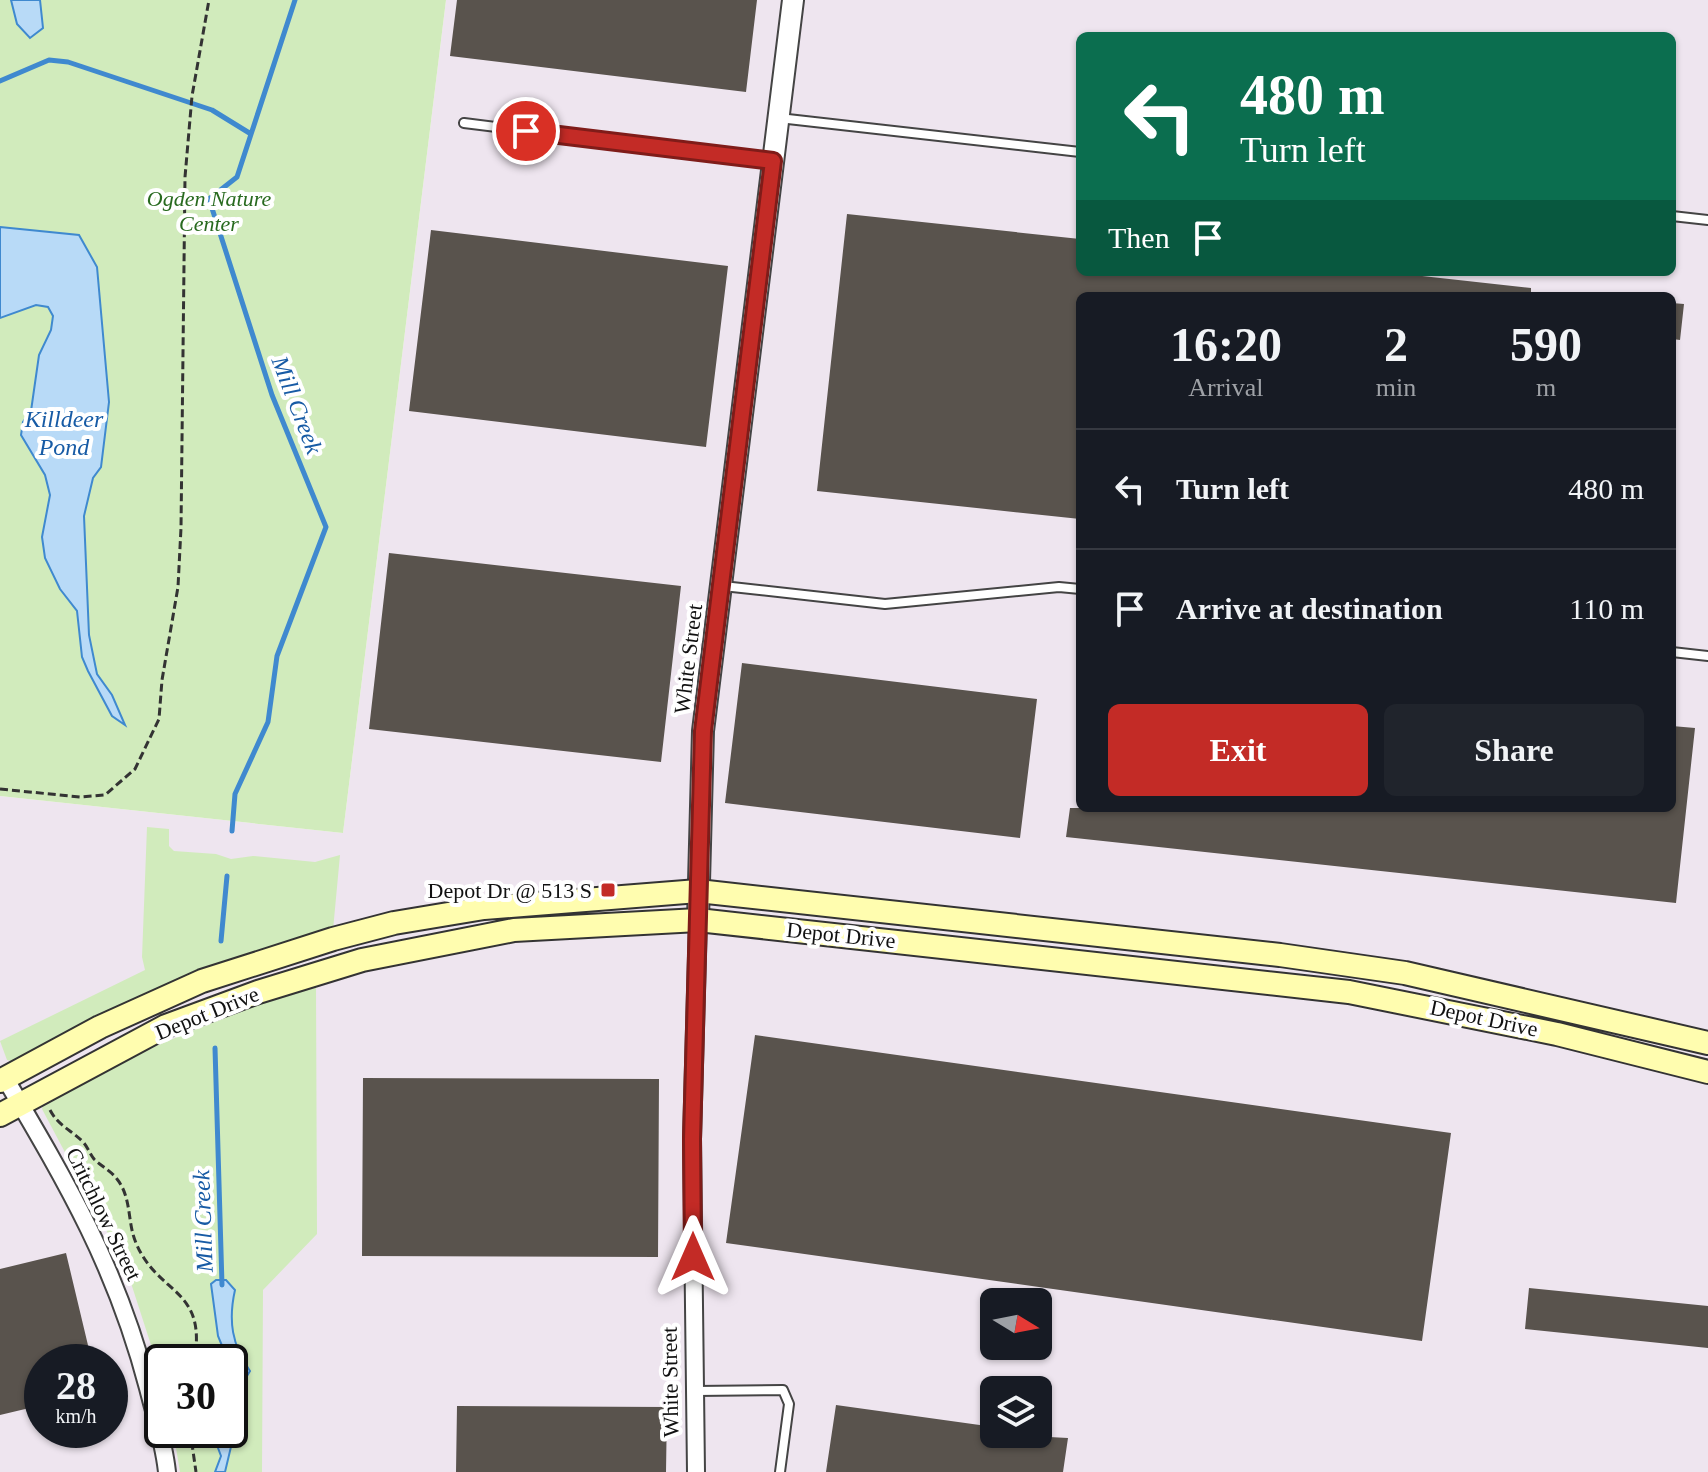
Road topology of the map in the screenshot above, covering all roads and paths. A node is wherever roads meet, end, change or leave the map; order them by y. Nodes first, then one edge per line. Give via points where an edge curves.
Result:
1 (209, 0) edge
2 (793, 0) edge
3 (778, 118) junction
4 (464, 123) dead end
5 (1076, 152) edge
6 (773, 161) junction
7 (1676, 216) edge
8 (1708, 220) edge
9 (721, 585) junction
10 (1076, 589) edge
11 (1676, 652) edge
12 (1708, 656) edge
13 (0, 789) edge
14 (698, 891) junction
15 (698, 920) junction
16 (1708, 1043) edge
17 (1708, 1072) edge
18 (2, 1076) edge
19 (21, 1104) junction
20 (0, 1115) edge
21 (197, 1344) edge
22 (694, 1391) junction
23 (193, 1448) edge
24 (167, 1472) edge
25 (196, 1472) edge
26 (696, 1472) edge
27 (780, 1472) edge

1 - 13 path via 190,115 178,587 159,719 135,769 105,795
2 - 3 street, White Street
3 - 5 lane
3 - 6 street, White Street
4 - 6 lane
6 - 9 street, White Street
7 - 8 lane
9 - 10 lane via 885,604
9 - 14 street, White Street via 703,731
11 - 12 lane
14 - 15 street, White Street
14 - 16 main road, Depot Drive via 1405,973
14 - 18 main road, Depot Drive via 484,908 333,939 202,981
15 - 17 main road, Depot Drive via 1349,992 1557,1034
15 - 19 main road, Depot Drive via 514,930 362,960 166,1026
15 - 22 street, White Street via 692,1139
18 - 19 street, Critchlow Street
19 - 20 main road, Depot Drive
19 - 21 path via 48,1105 57,1124 84,1142 115,1175 126,1190 134,1240 144,1259 192,1312
19 - 24 street, Critchlow Street via 106,1258 145,1374
22 - 26 street, White Street
22 - 27 lane via 783,1390 789,1404
23 - 25 path

